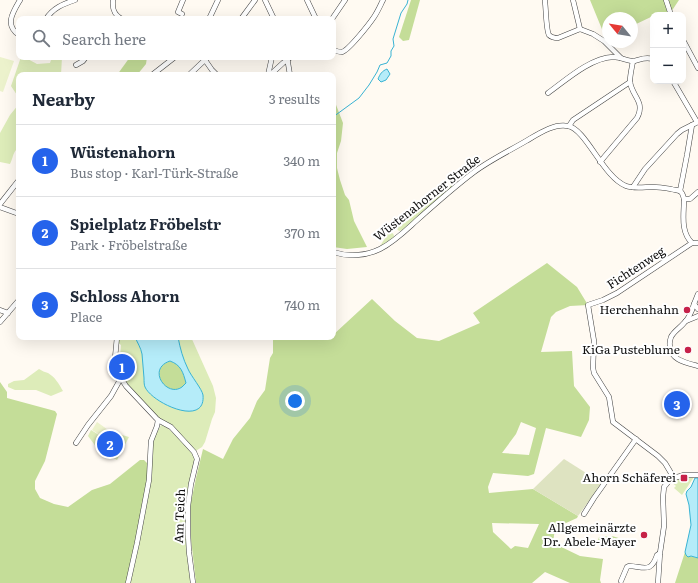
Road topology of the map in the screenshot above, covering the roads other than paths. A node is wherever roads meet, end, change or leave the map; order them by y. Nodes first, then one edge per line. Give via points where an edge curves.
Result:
1 (20, 0) edge
2 (75, 0) edge
3 (113, 0) edge
4 (183, 0) edge
5 (218, 0) edge
6 (255, 0) edge
7 (265, 0) edge
8 (307, 0) edge
9 (345, 0) edge
10 (383, 0) edge
11 (545, 0) edge
12 (573, 0) edge
13 (666, 0) edge
14 (670, 12) edge
15 (182, 14) dead end
16 (48, 16) edge
17 (118, 16) edge
18 (210, 16) edge
19 (243, 16) edge
20 (273, 16) edge
21 (315, 16) edge
22 (334, 16) edge
23 (580, 30) junction
24 (16, 32) edge
25 (686, 50) edge
26 (336, 51) edge
27 (621, 58) junction
28 (650, 59) edge
29 (84, 60) edge
30 (171, 60) edge
31 (205, 60) edge
32 (208, 60) edge
33 (272, 60) edge
34 (287, 60) edge
35 (289, 60) edge
36 (633, 61) junction
37 (76, 64) dead end
38 (698, 68) edge
39 (156, 72) edge
40 (192, 72) edge
41 (214, 72) edge
42 (270, 72) edge
43 (273, 72) edge
44 (290, 72) edge
45 (630, 82) junction
46 (675, 84) edge
47 (548, 93) dead end
48 (698, 122) edge
49 (692, 125) junction
50 (569, 126) junction
51 (600, 162) junction
52 (16, 184) edge
53 (633, 187) junction
54 (680, 191) junction
55 (698, 192) edge
56 (684, 199) junction
57 (0, 206) edge
58 (16, 213) edge
59 (692, 243) junction
60 (698, 243) edge
61 (336, 253) edge
62 (698, 294) edge
63 (16, 304) edge
64 (694, 304) junction
65 (698, 309) edge
66 (0, 310) edge
67 (8, 313) junction
68 (698, 316) edge
69 (686, 321) junction
70 (0, 322) edge
71 (117, 340) edge
72 (698, 366) edge
73 (121, 378) junction
74 (158, 420) junction
75 (636, 439) junction
76 (76, 443) dead end
77 (698, 475) edge
78 (674, 478) junction
79 (584, 514) dead end
80 (660, 553) junction
81 (621, 581) dead end
82 (128, 583) edge
83 (193, 583) edge
84 (658, 583) edge

1 - 24 street via 11,21
2 - 16 street via 55,8
3 - 17 street via 113,10
4 - 15 street via 178,12
5 - 18 street
6 - 19 street
7 - 20 street
8 - 21 street
9 - 22 street
10 - 26 street via 361,34 344,52
11 - 23 street via 548,33 551,37 558,38
12 - 23 street
13 - 14 street
23 - 27 street via 598,37
25 - 38 street
27 - 36 street
27 - 47 street via 609,57 598,60
28 - 36 street
29 - 37 street
30 - 39 street
31 - 40 street
32 - 41 street
33 - 42 street
34 - 43 street
35 - 44 street
36 - 45 street
45 - 50 street via 573,120
45 - 51 street via 639,102 638,116
46 - 48 street
48 - 49 street
49 - 53 street via 677,134 645,169
49 - 54 street
50 - 51 street via 580,133
50 - 61 street, Wüstenahorner Straße via 562,125 538,134 476,171 380,249 358,255
51 - 53 street via 616,180
52 - 57 street
53 - 54 street
54 - 56 street
55 - 56 street via 690,199
56 - 59 street via 684,228
57 - 58 street
59 - 60 street
59 - 75 street, Fichtenweg via 618,292 588,305 593,337 594,373 609,397 613,422
62 - 64 street
63 - 67 street
64 - 65 street
64 - 69 street
66 - 67 street
67 - 70 street
68 - 69 street
69 - 72 street via 671,338 670,350 681,361
71 - 73 street, Am Teich via 113,367
73 - 74 street, Am Teich
73 - 76 street
74 - 82 street via 151,441 149,480
74 - 83 street, Am Teich via 171,427 194,452 197,459 188,506
75 - 78 street via 665,463
75 - 79 street
77 - 78 street
78 - 80 street via 666,484 664,491 664,526
80 - 81 street via 651,567 627,567
80 - 84 street

